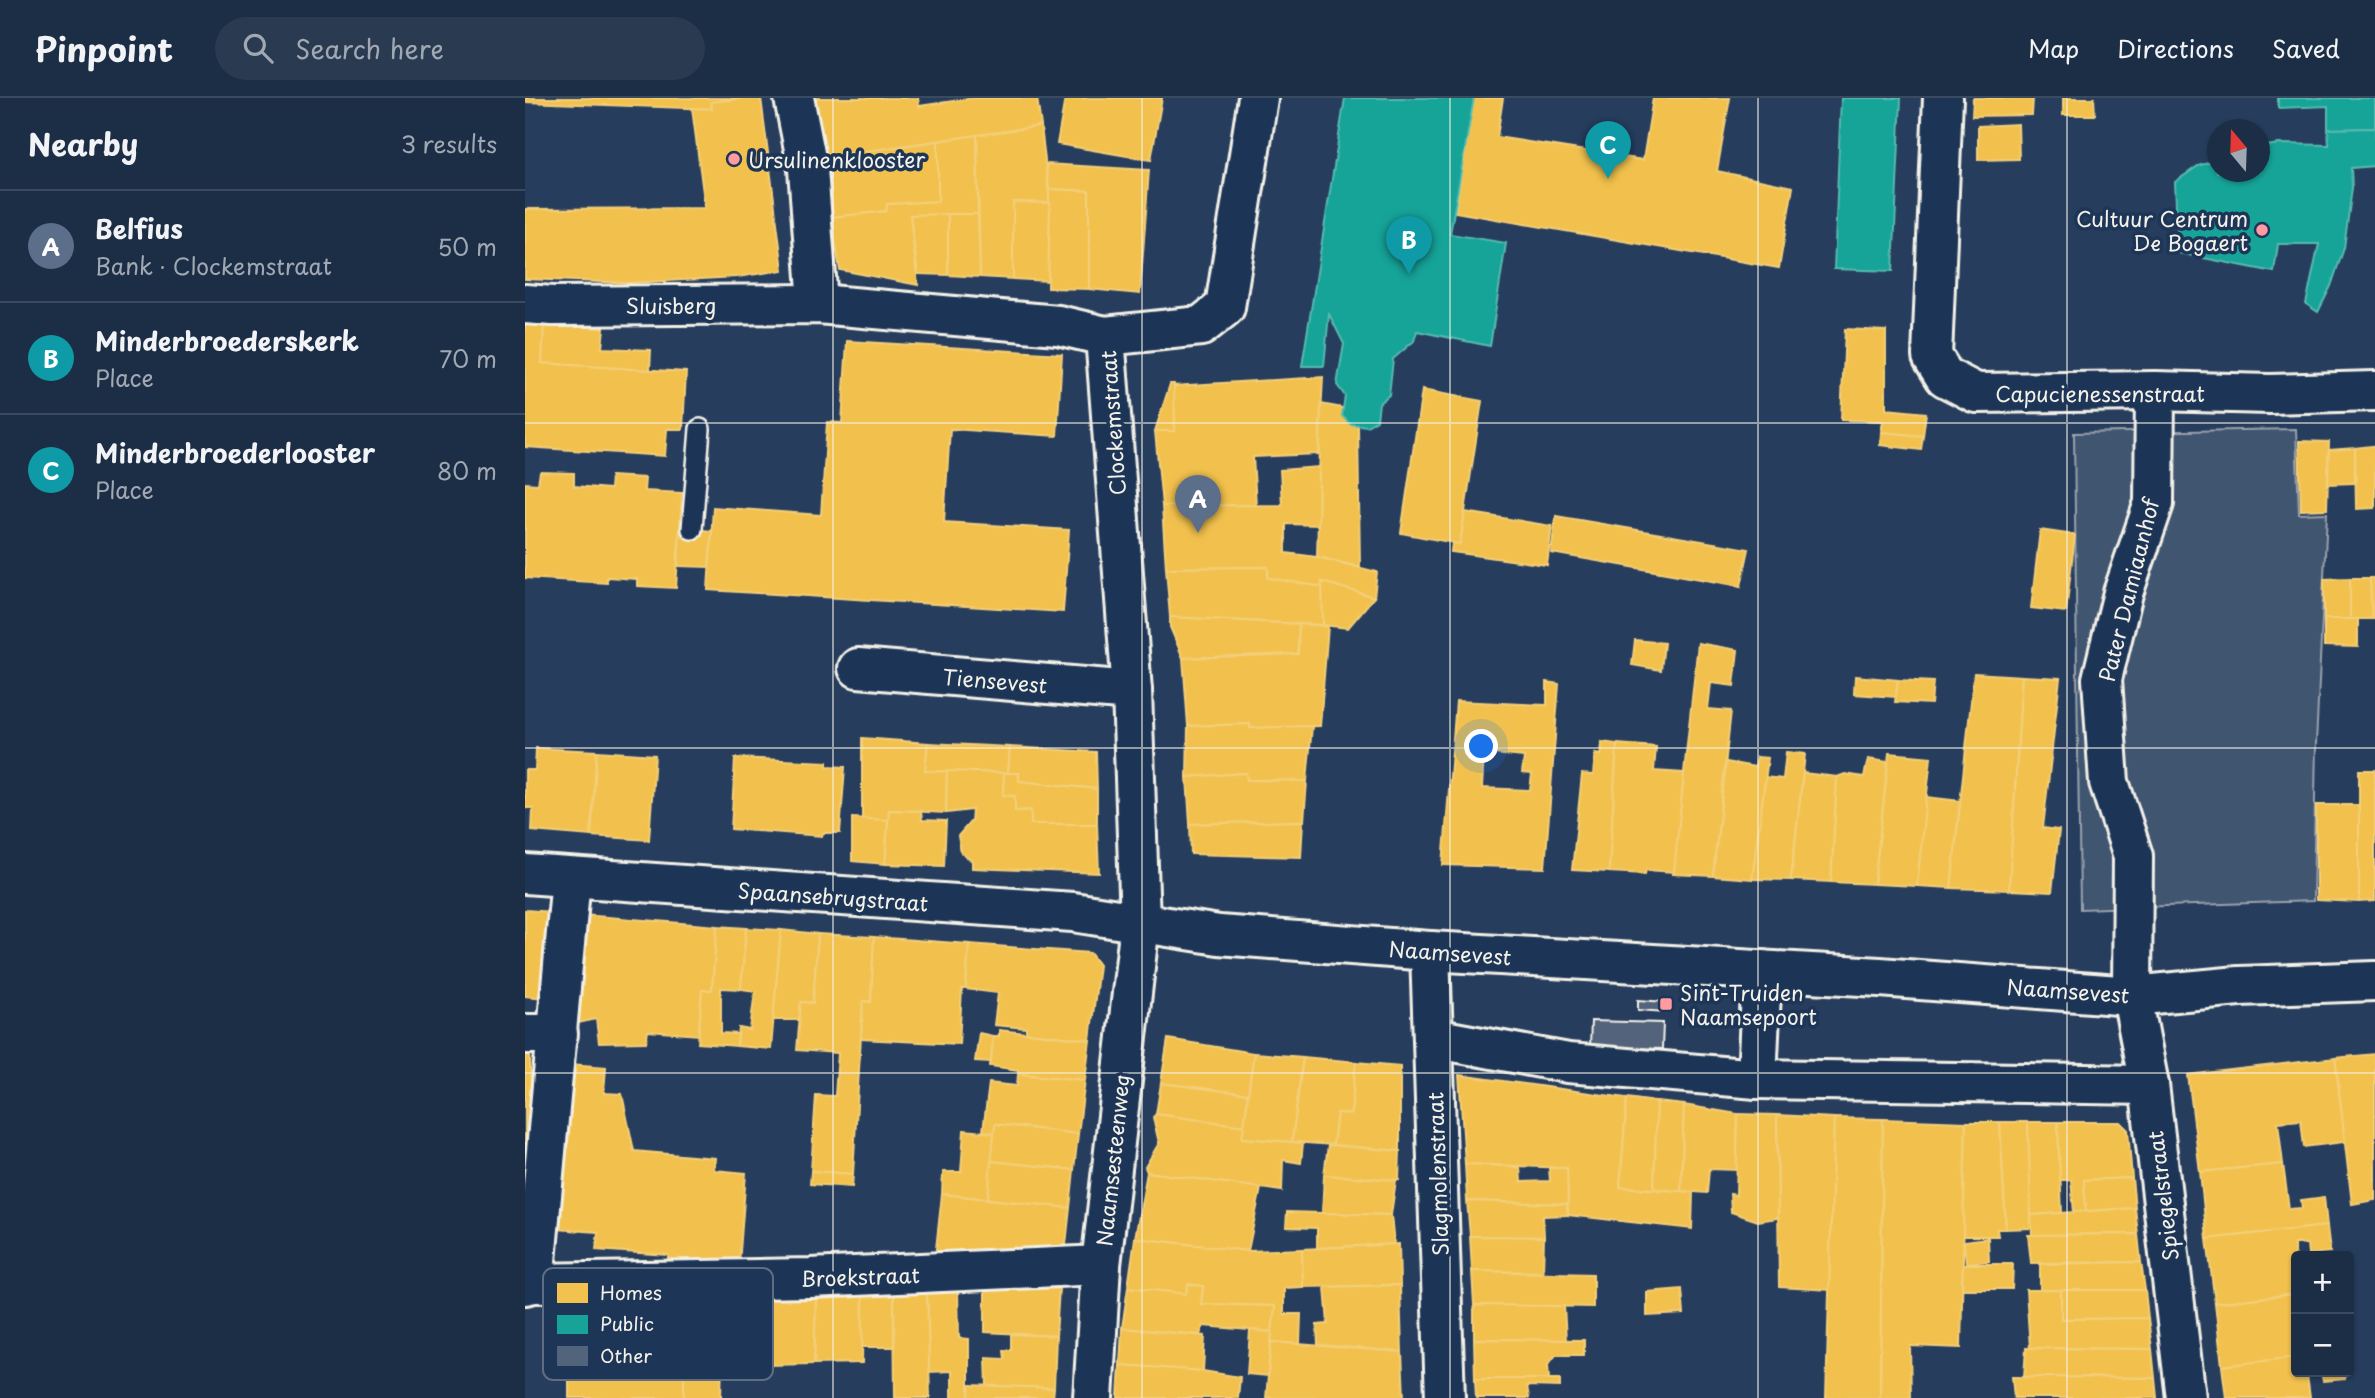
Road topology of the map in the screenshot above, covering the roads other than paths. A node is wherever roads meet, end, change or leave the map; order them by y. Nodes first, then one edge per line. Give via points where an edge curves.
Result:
1 (794, 98) edge
2 (1258, 98) edge
3 (1943, 98) edge
4 (525, 304) edge
5 (818, 304) junction
6 (1105, 336) junction
7 (2155, 391) junction
8 (2375, 391) edge
9 (700, 429) dead end
10 (692, 529) dead end
11 (858, 668) dead end
12 (1132, 691) junction
13 (525, 874) edge
14 (571, 878) junction
15 (1140, 923) junction
16 (1430, 951) junction
17 (1762, 970) junction
18 (2375, 981) edge
19 (2132, 996) junction
20 (541, 1034) edge
21 (1433, 1038) junction
22 (1757, 1079) junction
23 (2149, 1085) junction
24 (1101, 1265) junction
25 (773, 1279) edge
26 (530, 1284) edge
27 (1093, 1398) edge
28 (1445, 1398) edge
29 (2186, 1398) edge

1 - 5 street via 808,169
2 - 6 street via 1225,307 1201,326
3 - 7 street, Capucienessenstraat via 1932,356 1945,377 1976,393
4 - 5 street, Sluisberg
5 - 6 street, Clockemstraat via 1058,326
6 - 12 street, Clockemstraat
7 - 8 street, Capucienessenstraat
7 - 19 street, Pater Damiaanhof via 2154,503 2123,593 2102,679 2109,782 2133,856
9 - 10 lane
11 - 12 street, Tiensevest
12 - 15 street, Clockemstraat
13 - 14 street, Spaansebrugstraat
14 - 15 street, Spaansebrugstraat via 1073,912
14 - 20 street, Broekstraat
15 - 16 street, Naamsevest via 1219,935
15 - 24 street, Naamsesteenweg
16 - 17 street, Naamsevest
16 - 21 street, Slagmolenstraat
17 - 19 street, Naamsevest
17 - 22 street
18 - 19 street, Naamsevest
19 - 23 street, Spiegelstraat
20 - 26 street, Broekstraat
21 - 22 street via 1568,1063
21 - 28 street, Slagmolenstraat
22 - 23 street
23 - 29 street, Spiegelstraat
24 - 25 street, Broekstraat
24 - 27 street, Naamsesteenweg

